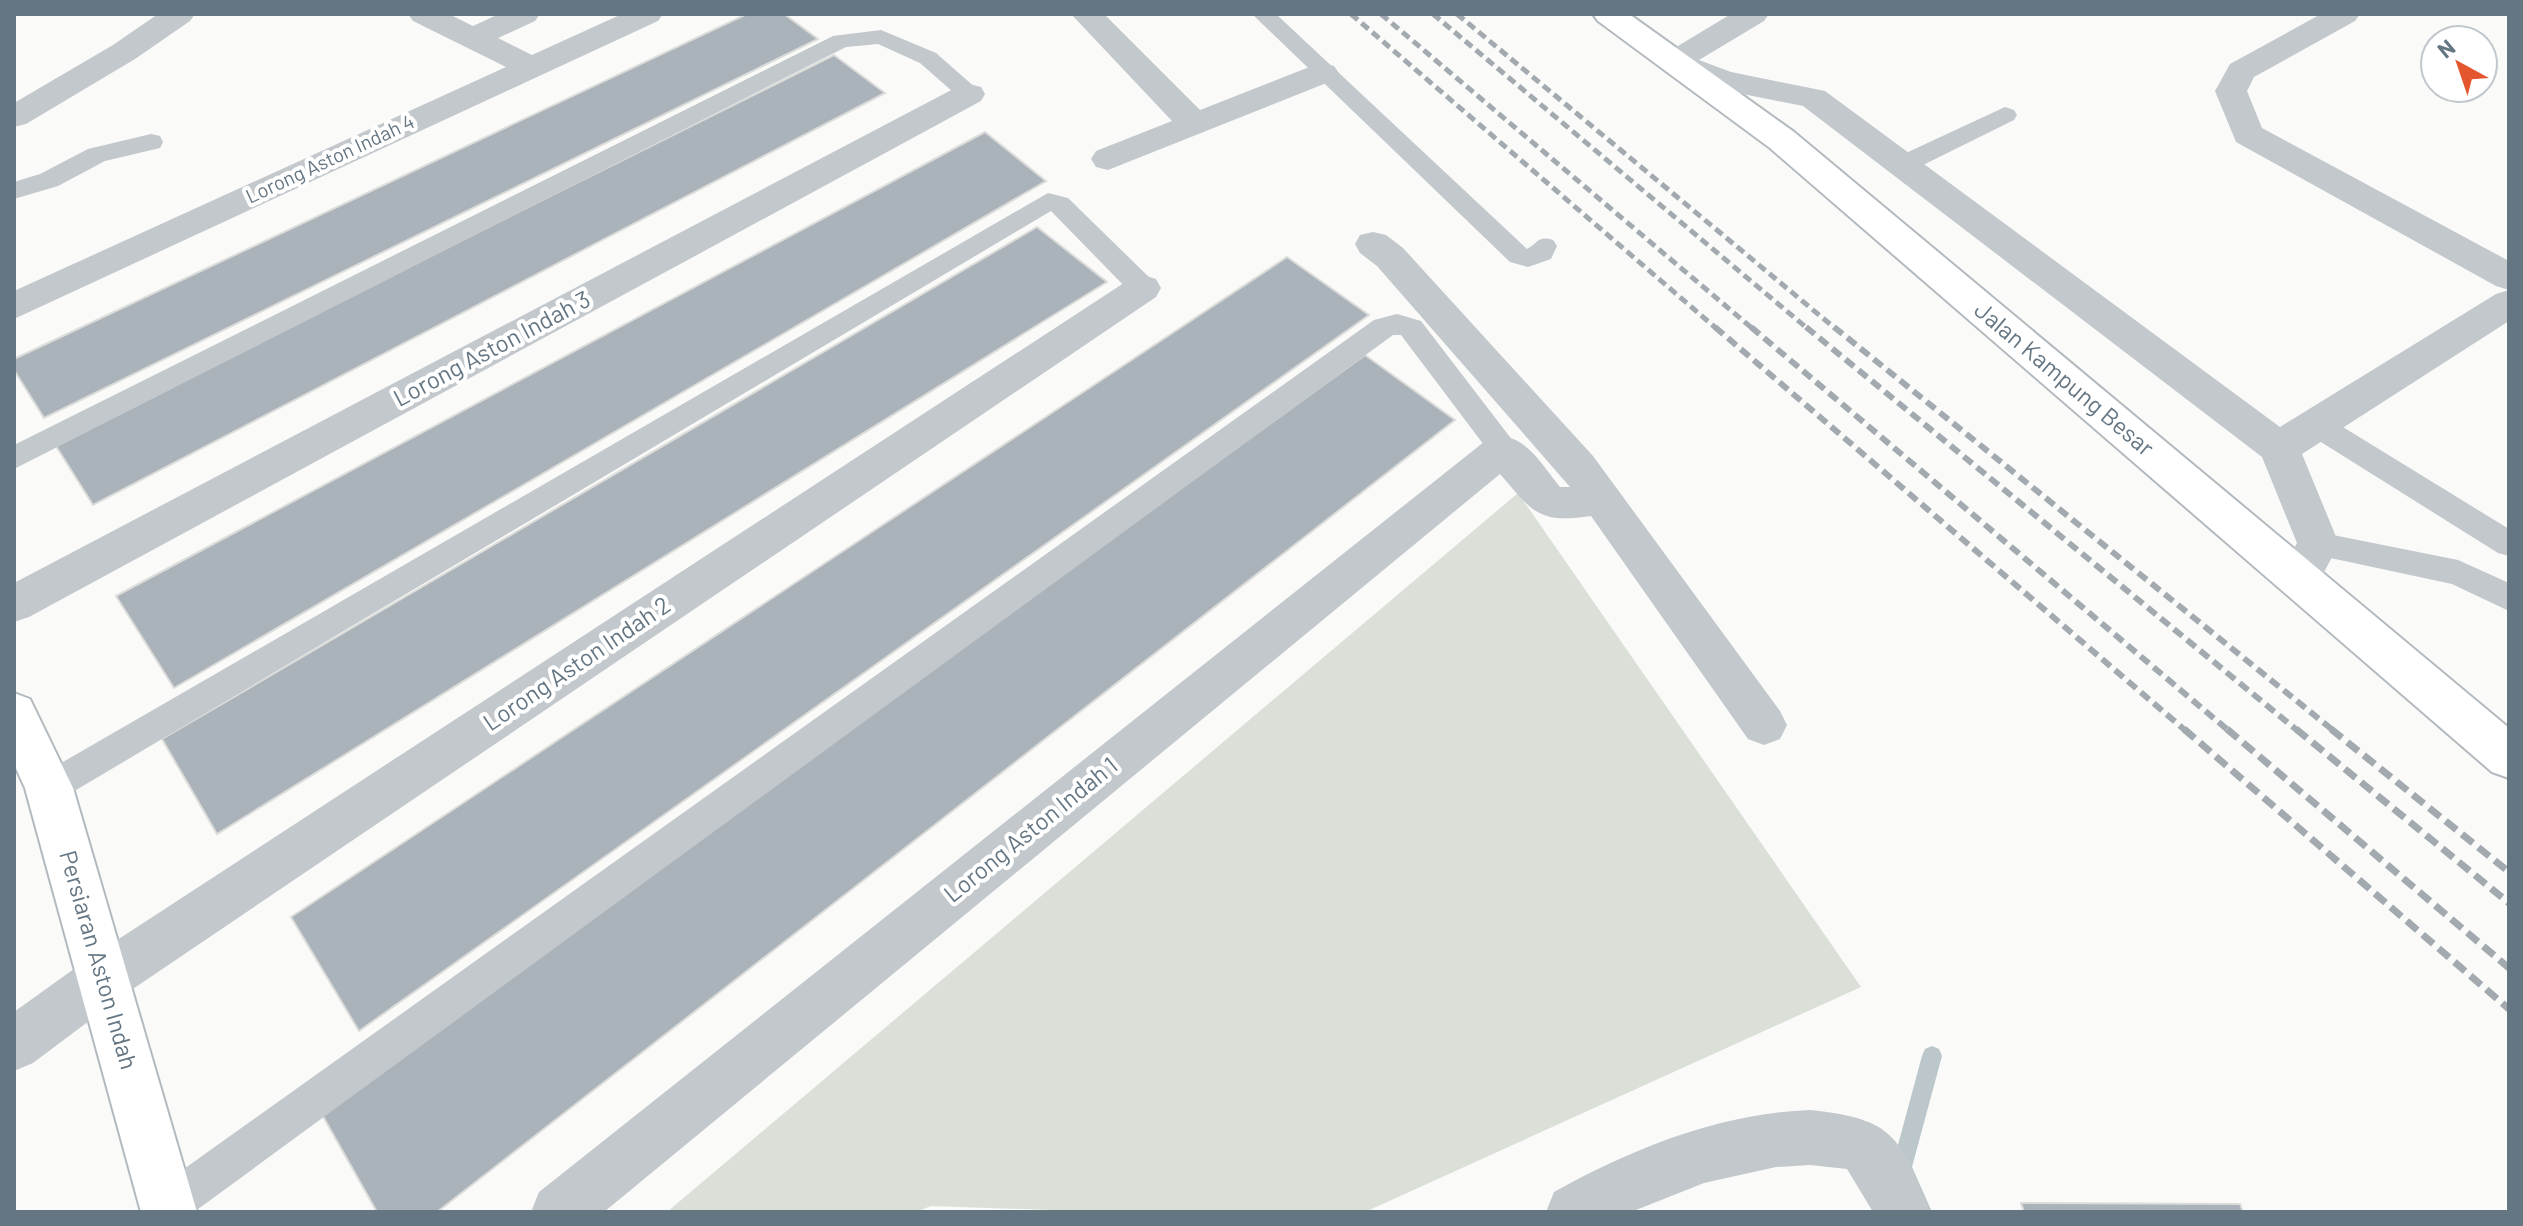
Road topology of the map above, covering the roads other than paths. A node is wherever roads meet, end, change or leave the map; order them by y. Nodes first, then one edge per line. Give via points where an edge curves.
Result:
1 (179, 14) edge
2 (424, 14) edge
3 (524, 14) edge
4 (647, 14) edge
5 (1087, 14) edge
6 (1263, 14) edge
7 (1609, 14) edge
8 (1752, 14) edge
9 (2344, 14) edge
10 (472, 38) junction
11 (1674, 62) junction
12 (530, 66) junction
13 (1323, 73) junction
14 (969, 94) joint
15 (2005, 115) dead end
16 (14, 117) edge
17 (1194, 124) junction
18 (151, 142) dead end
19 (1108, 159) dead end
20 (1902, 165) junction
21 (14, 191) edge
22 (1373, 244) dead end
23 (1544, 246) dead end
24 (2509, 277) edge
25 (1143, 288) joint
26 (2509, 303) edge
27 (14, 306) edge
28 (2315, 424) junction
29 (2279, 448) junction
30 (1503, 449) junction
31 (14, 458) edge
32 (1601, 498) junction
33 (2318, 544) junction
34 (2509, 544) edge
35 (2299, 579) junction
36 (2509, 598) edge
37 (14, 604) edge
38 (14, 713) edge
39 (1764, 725) dead end
40 (2509, 757) edge
41 (49, 788) junction
42 (103, 979) junction
43 (14, 1044) edge
44 (168, 1209) edge
45 (559, 1212) edge
46 (1574, 1212) edge
47 (1902, 1212) edge

1 - 16 street
2 - 10 street
3 - 10 street
4 - 12 street, Lorong Aston Indah 4
5 - 17 street
6 - 13 lane
7 - 11 street, Jalan Kampung Besar
8 - 11 street
9 - 24 street via 2241,71 2231,91 2248,134
10 - 12 street
11 - 20 street via 1724,81 1813,98
11 - 35 street, Jalan Kampung Besar via 1782,140
12 - 27 street, Lorong Aston Indah 4
13 - 17 street
13 - 23 lane via 1519,256 1536,257
14 - 31 lane via 928,58 881,37 841,41
14 - 37 street, Lorong Aston Indah 3
15 - 20 lane
17 - 19 street
18 - 21 lane via 97,155
20 - 29 street
22 - 32 street via 1537,420
25 - 41 lane via 1059,204 1048,201
25 - 42 street, Lorong Aston Indah 2
26 - 28 street
28 - 29 street
28 - 34 lane
29 - 33 street
30 - 32 street via 1547,500 1563,504
30 - 44 lane via 1411,328 1384,327
30 - 45 street, Lorong Aston Indah 1
32 - 39 street
33 - 35 street
33 - 36 lane via 2458,573
35 - 40 street, Jalan Kampung Besar
38 - 41 street, Persiaran Aston Indah
41 - 42 street, Persiaran Aston Indah
42 - 43 street, Lorong Aston Indah 2
42 - 44 street, Persiaran Aston Indah
46 - 47 street via 1613,1189 1728,1147 1819,1136 1861,1145 1881,1170

